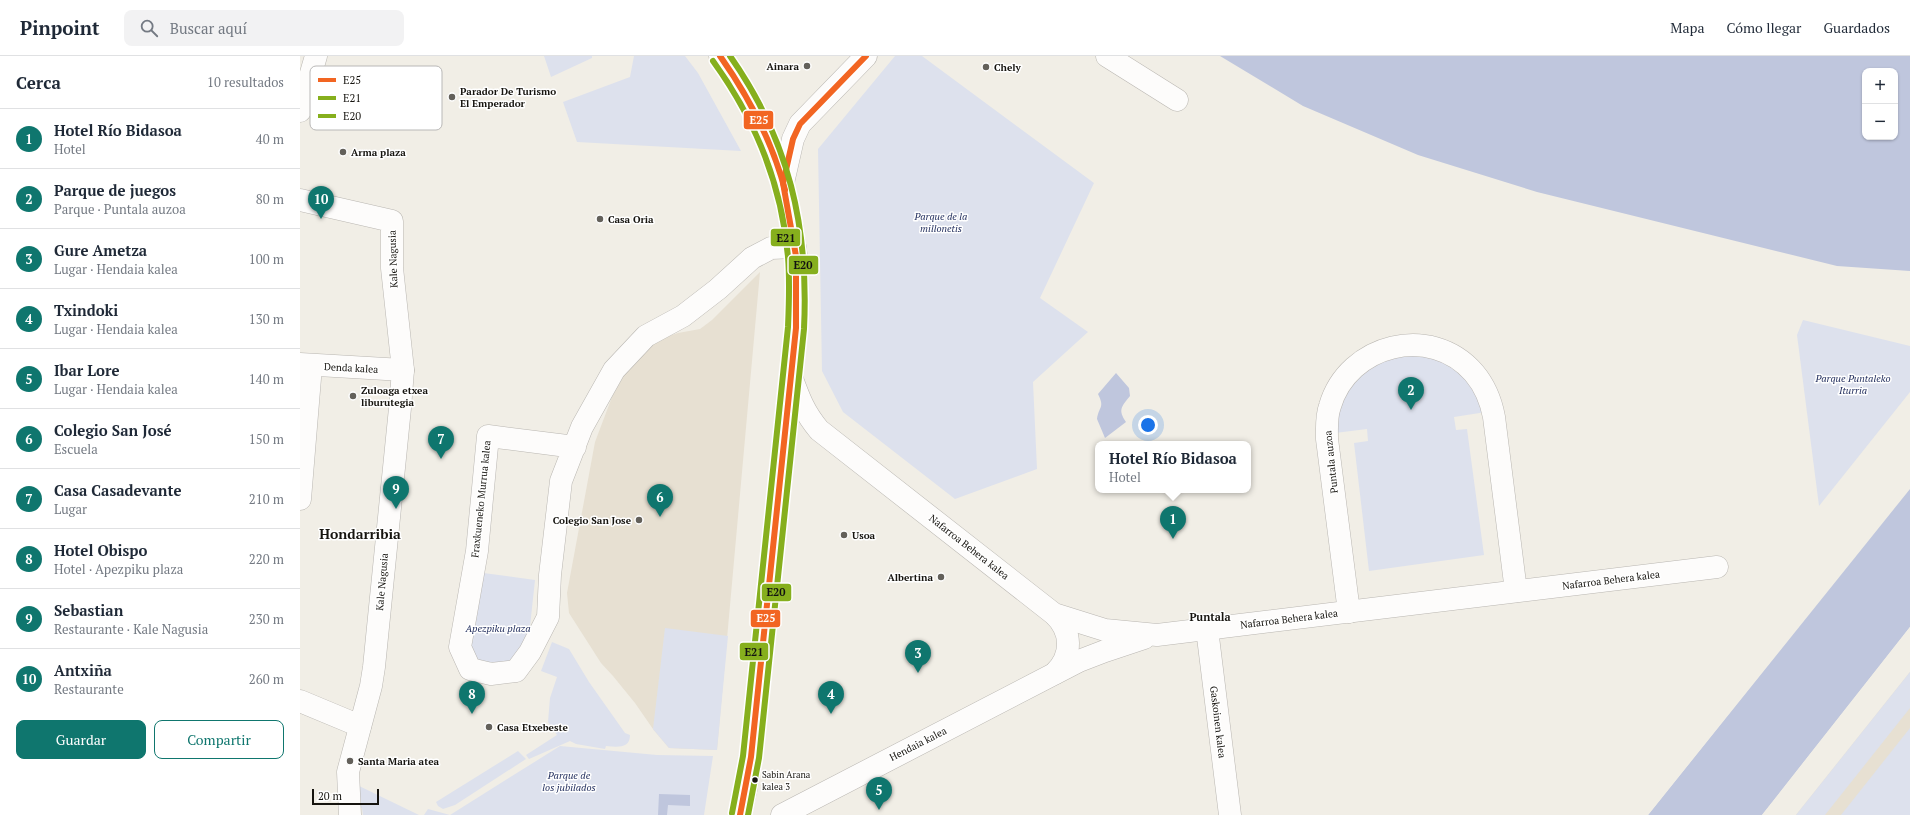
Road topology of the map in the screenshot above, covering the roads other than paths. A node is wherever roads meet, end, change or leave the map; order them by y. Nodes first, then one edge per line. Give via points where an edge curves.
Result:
1 (316, 56) edge
2 (720, 56) edge
3 (866, 56) edge
4 (1106, 56) edge
5 (313, 66) edge
6 (310, 77) edge
7 (1178, 100) dead end
8 (300, 111) edge
9 (783, 183) junction
10 (300, 200) edge
11 (794, 247) junction
12 (306, 365) edge
13 (403, 370) junction
14 (791, 376) junction
15 (575, 447) junction
16 (300, 498) edge
17 (1717, 567) dead end
18 (1516, 591) junction
19 (1349, 612) junction
20 (1054, 614) junction
21 (1207, 629) junction
22 (1157, 635) junction
23 (1055, 673) junction
24 (300, 701) edge
25 (360, 726) junction
26 (350, 815) edge
27 (740, 815) edge
28 (782, 815) edge
29 (1230, 815) edge

1 - 5 street
2 - 9 street via 743,90 759,121
3 - 9 street via 800,124 793,139
4 - 7 street
6 - 8 street
9 - 11 street
10 - 13 street, Kale Nagusia via 392,221 392,268
11 - 14 street via 797,292
11 - 15 street via 771,248 752,258 683,316 646,336 614,370 582,427
12 - 13 street, Denda kalea
12 - 16 street
13 - 25 street, Kale Nagusia via 374,667
14 - 20 street, Nafarroa Behera kalea via 800,403 819,430
14 - 27 street via 751,757
15 - 15 street, Fraxkueneko Murrua kalea via 561,481 550,575 548,617 530,652 516,671 491,674 470,669 460,647 477,551 488,436
17 - 18 street, Nafarroa Behera kalea
18 - 19 street, Nafarroa Behera kalea
18 - 19 street, Puntala auzoa via 1494,417 1491,401 1484,386 1474,373 1448,353 1428,346 1400,345 1384,349 1355,365 1335,391 1329,407 1327,439
19 - 21 street, Nafarroa Behera kalea
20 - 22 street, Nafarroa Behera kalea via 1104,630
20 - 23 street, Hendaia kalea via 1065,627 1069,643 1065,660
21 - 22 street, Nafarroa Behera kalea
21 - 29 street, Gaskoinen kalea
22 - 23 street, Hendaia kalea via 1104,651
23 - 28 street, Hendaia kalea
24 - 25 street
25 - 26 street, Kale Nagusia via 348,772

